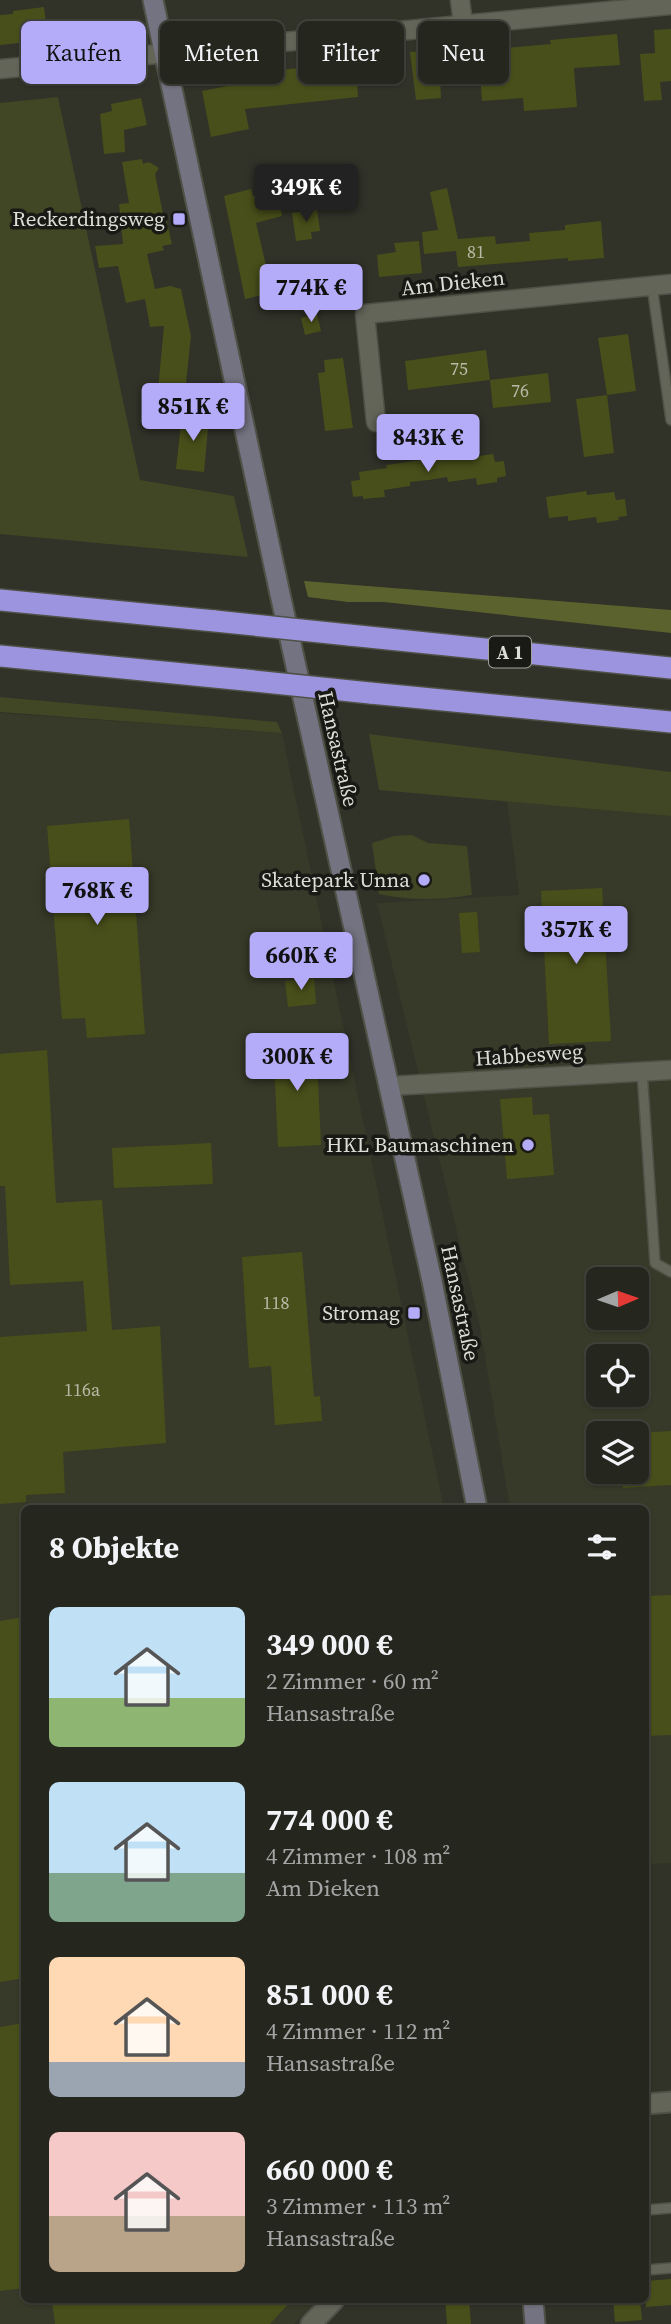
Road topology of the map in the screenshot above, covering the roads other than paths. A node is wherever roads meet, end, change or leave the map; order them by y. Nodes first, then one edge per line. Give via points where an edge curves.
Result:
1 (153, 0) edge
2 (460, 0) edge
3 (671, 5) edge
4 (463, 21) edge
5 (496, 21) edge
6 (418, 29) edge
7 (160, 32) edge
8 (284, 42) edge
9 (160, 54) edge
10 (0, 69) edge
11 (171, 84) edge
12 (671, 284) edge
13 (652, 286) junction
14 (669, 390) edge
15 (671, 420) edge
16 (376, 422) dead end
17 (0, 600) edge
18 (0, 656) edge
19 (671, 668) edge
20 (671, 722) edge
21 (671, 1070) edge
22 (642, 1071) junction
23 (390, 1086) junction
24 (671, 1272) edge
25 (476, 1505) edge
26 (671, 2102) edge
27 (649, 2104) edge
28 (671, 2208) edge
29 (649, 2210) edge
30 (671, 2268) edge
31 (649, 2270) edge
32 (331, 2303) edge
33 (533, 2303) edge
34 (311, 2324) edge
35 (535, 2324) edge

1 - 7 main road, Hansastraße
2 - 4 street
3 - 5 street
6 - 8 street
9 - 10 street
11 - 23 main road, Hansastraße
12 - 13 street, Am Dieken
13 - 14 lane
13 - 16 street, Am Dieken via 365,314
14 - 15 lane
17 - 19 highway, A 1, bridge
18 - 20 highway, bridge
21 - 22 street, Habbesweg
22 - 23 street, Habbesweg
22 - 24 lane via 655,1263
23 - 25 main road, Hansastraße
26 - 27 street
28 - 29 lane
30 - 31 lane
32 - 34 street
33 - 35 main road

